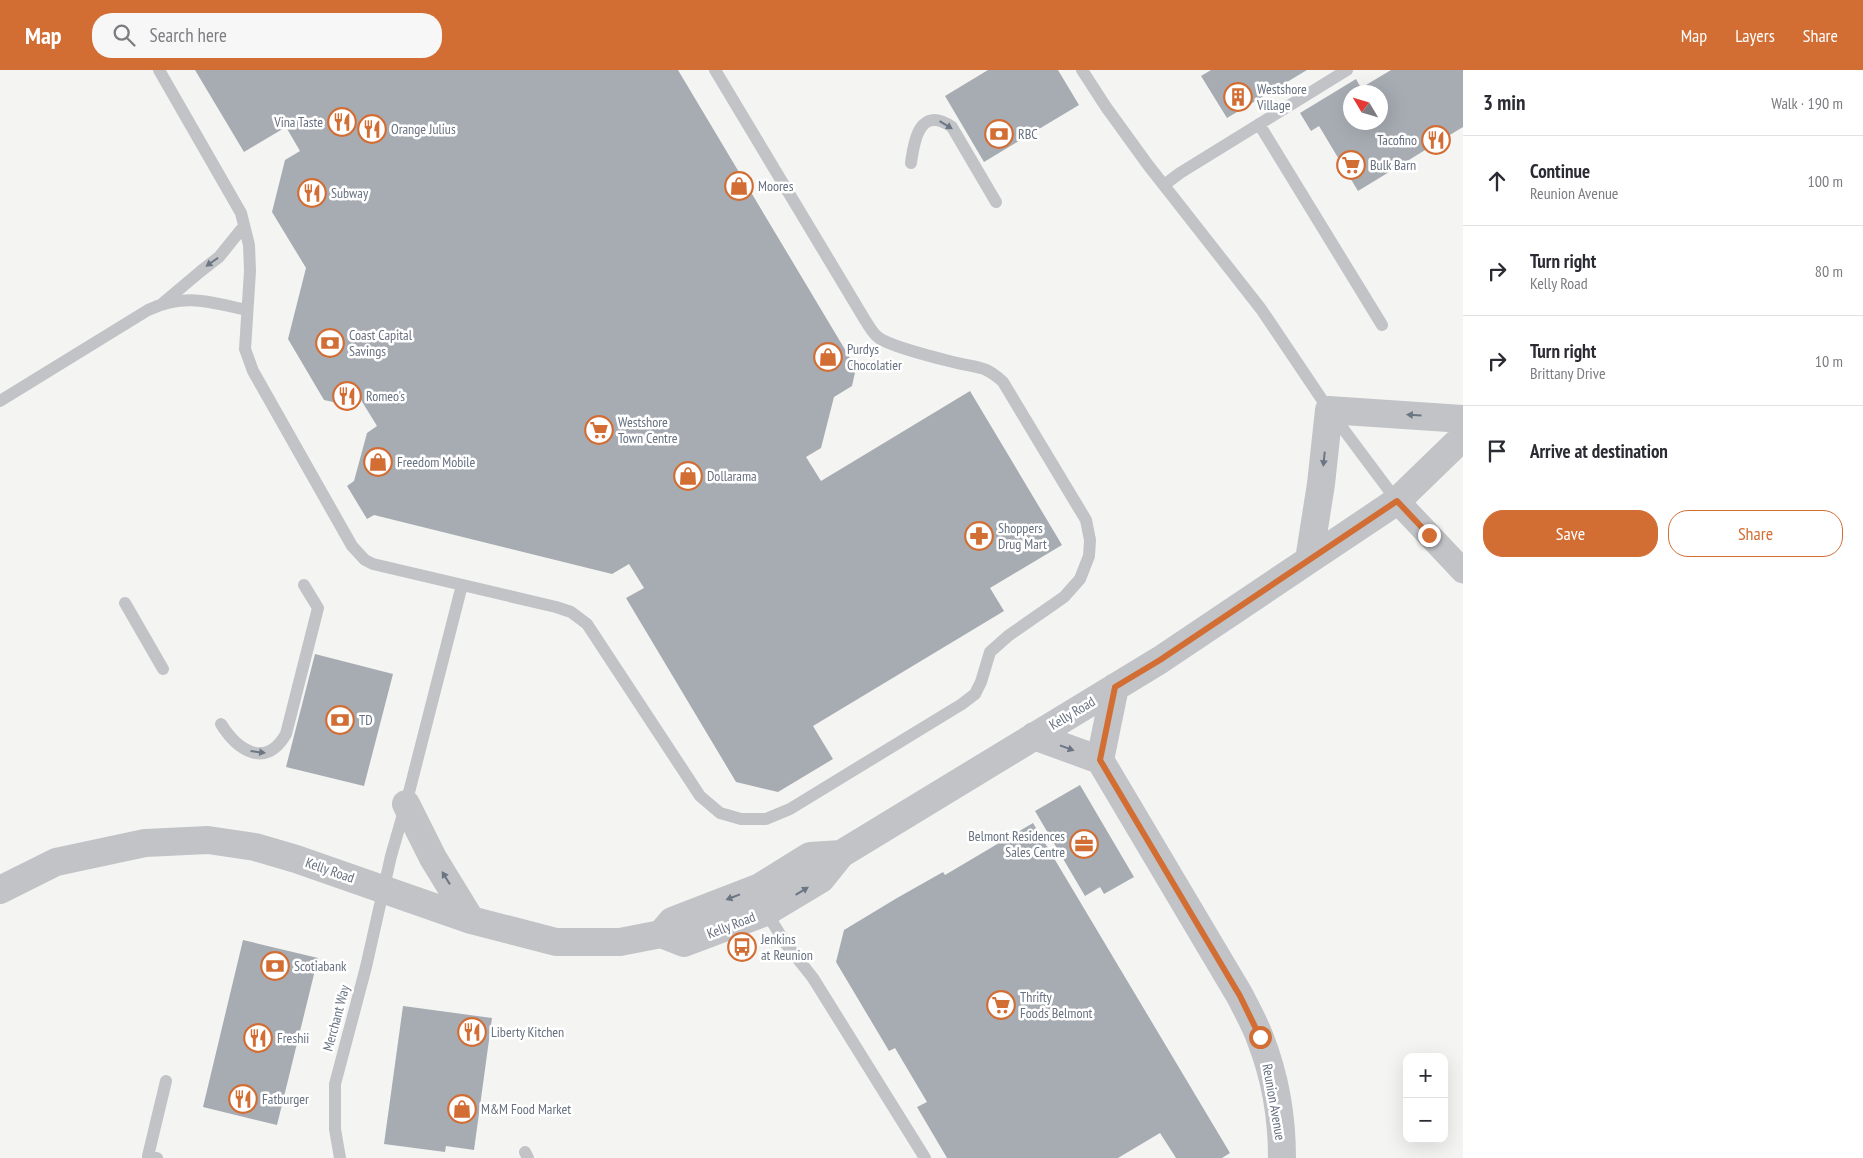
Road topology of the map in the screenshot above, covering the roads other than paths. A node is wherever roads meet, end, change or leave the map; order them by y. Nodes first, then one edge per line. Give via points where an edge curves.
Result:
1 (159, 70) edge
2 (715, 70) edge
3 (1082, 70) edge
4 (1347, 70) edge
5 (1259, 124) junction
6 (911, 163) dead end
7 (1164, 185) junction
8 (996, 202) dead end
9 (244, 226) junction
10 (162, 304) junction
11 (247, 310) junction
12 (1382, 324) dead end
13 (0, 401) edge
14 (1329, 410) junction
15 (1463, 419) edge
16 (1463, 437) edge
17 (1397, 501) junction
18 (1309, 560) junction
19 (1463, 571) edge
20 (304, 585) dead end
21 (462, 586) junction
22 (125, 603) dead end
23 (163, 669) dead end
24 (1115, 687) junction
25 (221, 724) dead end
26 (1034, 736) junction
27 (1100, 760) junction
28 (406, 804) junction
29 (841, 854) junction
30 (384, 888) junction
31 (0, 890) edge
32 (766, 912) junction
33 (471, 920) junction
34 (661, 934) junction
35 (166, 1082) dead end
36 (157, 1158) edge
37 (340, 1158) edge
38 (925, 1158) edge
39 (1282, 1158) edge

1 - 9 lane via 241,212
2 - 21 lane via 878,338 955,363 976,365 992,372 1002,382 1086,520 1090,540 1083,572 1064,597 990,652 975,694 962,704 790,809 766,818 741,819 720,813 700,796 587,624 571,612 556,607
3 - 7 lane via 1106,108
4 - 5 lane
5 - 7 lane
5 - 12 lane
6 -> 8 lane via 915,137 920,128 927,122 944,122 952,127
7 - 14 lane via 1261,309
9 -> 10 lane via 219,257
9 - 11 lane via 249,244 250,271
10 - 11 lane via 174,300 200,300
10 - 13 lane
11 - 21 lane via 245,349 253,371 352,546 365,560 374,564
15 -> 14 street
14 - 17 lane
14 -> 18 street
16 - 17 street, Kelly Road
17 - 18 street, Kelly Road
17 - 19 street
18 - 24 street, Kelly Road
25 -> 20 lane via 246,750 258,754 274,750 281,744 318,608
21 - 28 lane, Merchant Way
22 - 23 lane
24 - 26 street, Kelly Road
24 - 27 street
26 -> 27 street
26 - 29 street, Kelly Road
27 - 39 street, Reunion Avenue via 1240,996 1260,1037 1282,1127
28 - 30 lane, Merchant Way
33 -> 28 street
32 -> 29 street, Kelly Road via 821,879
29 -> 34 street, Kelly Road via 810,856 760,887 672,921
30 - 31 street, Kelly Road via 255,847 208,840 145,844 56,862
30 - 33 street, Kelly Road
30 - 37 lane, Merchant Way via 335,1084 335,1129
32 - 34 street, Kelly Road via 684,943
32 - 38 lane via 813,978
33 - 34 street, Kelly Road via 556,942 620,942
35 - 36 lane via 148,1156

